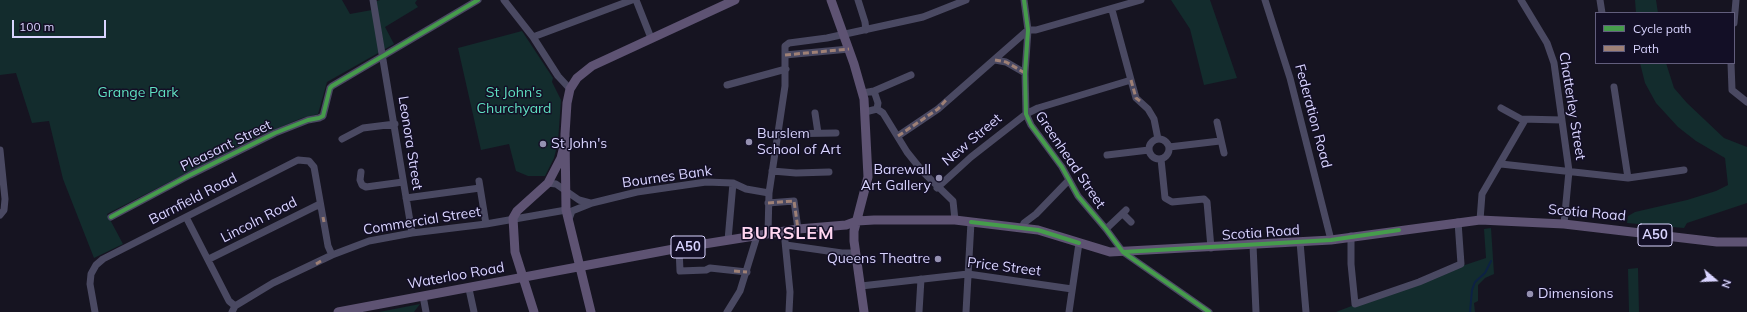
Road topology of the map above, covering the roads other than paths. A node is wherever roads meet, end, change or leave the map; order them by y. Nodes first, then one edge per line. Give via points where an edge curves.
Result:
1 (373, 0) edge
2 (478, 0) edge
3 (504, 0) edge
4 (632, 0) edge
5 (636, 0) edge
6 (736, 0) edge
7 (831, 0) edge
8 (858, 0) edge
9 (966, 0) edge
10 (1024, 0) edge
11 (1141, 0) edge
12 (1265, 0) edge
13 (1521, 0) edge
14 (1600, 0) edge
15 (1736, 0) edge
16 (1112, 10) junction
17 (1602, 12) edge
18 (1735, 12) edge
19 (866, 30) junction
20 (1028, 30) junction
21 (844, 34) junction
22 (533, 37) junction
23 (651, 38) junction
24 (849, 49) junction
25 (785, 55) junction
26 (382, 57) junction
27 (995, 60) junction
28 (1731, 64) edge
29 (786, 69) junction
30 (1025, 73) junction
31 (911, 75) dead end
32 (1131, 80) junction
33 (731, 87) dead end
34 (1614, 87) dead end
35 (570, 89) junction
36 (874, 91) junction
37 (863, 93) junction
38 (1747, 102) edge
39 (1501, 108) dead end
40 (877, 109) junction
41 (865, 112) junction
42 (815, 113) dead end
43 (1026, 114) junction
44 (1525, 120) junction
45 (1562, 120) junction
46 (1217, 122) dead end
47 (395, 124) junction
48 (818, 133) junction
49 (836, 133) dead end
50 (565, 134) junction
51 (777, 134) junction
52 (898, 136) junction
53 (342, 139) dead end
54 (1158, 139) junction
55 (1220, 141) junction
56 (1169, 147) junction
57 (0, 150) edge
58 (1149, 150) junction
59 (1224, 153) dead end
60 (1107, 155) dead end
61 (1161, 158) junction
62 (1501, 164) junction
63 (1684, 170) dead end
64 (772, 171) junction
65 (1569, 171) junction
66 (361, 172) dead end
67 (829, 172) dead end
68 (1628, 178) junction
69 (1068, 181) junction
70 (403, 182) junction
71 (548, 183) junction
72 (733, 183) junction
73 (937, 188) junction
74 (565, 191) junction
75 (769, 193) junction
76 (406, 198) junction
77 (592, 203) junction
78 (768, 203) junction
79 (320, 204) junction
80 (566, 210) junction
81 (0, 215) edge
82 (111, 217) dead end
83 (186, 217) junction
84 (513, 218) junction
85 (569, 219) junction
86 (955, 220) junction
87 (1480, 220) junction
88 (857, 221) junction
89 (971, 222) junction
90 (1131, 222) dead end
91 (1458, 222) junction
92 (486, 224) junction
93 (1564, 224) junction
94 (1022, 228) junction
95 (798, 229) junction
96 (1106, 229) junction
97 (784, 231) junction
98 (412, 233) junction
99 (768, 234) junction
100 (757, 236) junction
101 (1351, 236) junction
102 (728, 240) junction
103 (1331, 240) junction
104 (1300, 242) junction
105 (1747, 242) edge
106 (1079, 243) junction
107 (786, 245) junction
108 (1253, 245) junction
109 (679, 248) junction
110 (1211, 248) junction
111 (1123, 252) junction
112 (855, 253) junction
113 (332, 256) junction
114 (209, 259) junction
115 (579, 268) junction
116 (747, 272) junction
117 (968, 274) junction
118 (522, 278) junction
119 (921, 279) junction
120 (861, 286) junction
121 (469, 289) junction
122 (1072, 289) junction
123 (423, 296) junction
124 (234, 309) edge
125 (355, 310) edge
126 (95, 312) edge
127 (338, 312) edge
128 (426, 312) edge
129 (474, 312) edge
130 (534, 312) edge
131 (591, 312) edge
132 (727, 312) edge
133 (788, 312) edge
134 (864, 312) edge
135 (919, 312) edge
136 (966, 312) edge
137 (1069, 312) edge
138 (1209, 312) edge
139 (1256, 312) edge
140 (1306, 312) edge

1 - 26 street, Leonora Street
2 - 26 street, Pleasant Street
3 - 22 street
4 - 22 street
5 - 23 street
6 - 23 main road
7 - 21 main road
8 - 19 street
9 - 19 street via 923,17
10 - 20 street, Greenhead Street
11 - 16 street
12 - 103 street, Federation Road via 1290,78
13 - 45 street, Chatterley Street via 1548,43 1554,63
14 - 17 street
15 - 18 street
16 - 20 street
16 - 32 street
19 - 21 street
20 - 27 street
20 - 30 street, Greenhead Street
21 - 24 main road
21 - 25 street via 787,44
22 - 35 street via 558,76
23 - 35 main road via 592,66 577,78
24 - 25 street
24 - 37 main road
25 - 29 street
26 - 47 street, Leonora Street
26 - 82 street, Pleasant Street via 330,88 323,116 275,133
27 - 30 street via 1006,62
27 - 52 street via 938,109
28 - 38 street via 1732,90
29 - 33 street
29 - 51 street
30 - 43 street, Greenhead Street
31 - 36 street
32 - 43 street, New Street via 1038,108
32 - 54 street via 1136,98 1154,119
34 - 68 street
35 - 50 main road
36 - 37 street
36 - 40 street
37 - 41 main road
39 - 44 street
40 - 41 street
40 - 52 street via 883,113
41 - 88 main road via 868,177
42 - 48 street
43 - 69 street, Greenhead Street via 1031,125 1062,167
43 - 73 street, New Street via 971,157
44 - 45 street
44 - 62 street
45 - 65 street, Chatterley Street
46 - 55 street
47 - 53 street via 363,128
47 - 70 street, Leonora Street
48 - 49 street
48 - 51 street
50 - 71 main road via 561,158
50 - 74 main road
51 - 64 street
52 - 73 street via 907,152
54 - 56 street via 1164,140
54 - 58 street via 1150,144
55 - 56 street
55 - 59 street
56 - 61 street via 1166,156
57 - 81 street via 5,199 4,210
58 - 60 street
58 - 61 street via 1153,156
61 - 110 street via 1165,198 1172,202 1204,199 1207,202
62 - 65 street
62 - 87 street via 1482,194
63 - 68 street
64 - 67 street
64 - 75 street
65 - 68 street
65 - 93 street, Chatterley Street
66 - 70 street via 360,180 366,187
69 - 94 street via 1036,214 1024,222
69 - 96 street, Greenhead Street via 1092,215
70 - 76 street, Leonora Street
71 - 74 street via 556,184
71 - 84 main road via 521,207
72 - 75 street, Bournes Bank via 746,189
72 - 77 street, Bournes Bank via 706,182 637,192
72 - 102 street
73 - 86 street via 952,201
74 - 77 street via 579,200
74 - 80 main road
75 - 78 street
76 - 92 street via 480,184
76 - 98 street, Leonora Street
77 - 85 street, Bournes Bank via 572,211
78 - 95 street via 794,202
78 - 99 street
79 - 83 street, Barnfield Road via 314,167 309,161 298,160
79 - 113 street
79 - 114 street, Lincoln Road
80 - 84 street, Commercial Street
80 - 85 main road
83 - 114 street
83 - 126 street, Barnfield Road via 104,259 93,269 90,284
84 - 92 street, Commercial Street
84 - 118 main road via 515,252
85 - 115 main road
86 - 88 main road, A50
86 - 89 main road, A50
87 - 91 main road, Scotia Road / A50
87 - 93 main road, Scotia Road / A50
88 - 95 main road, A50 via 846,225
88 - 112 main road via 854,231
89 - 94 main road, A50
89 - 117 street
90 - 96 street via 1126,211
91 - 101 main road, Scotia Road / A50
91 - 101 street via 1461,264 1419,282 1355,304
92 - 98 street, Commercial Street
93 - 105 main road, Scotia Road / A50 via 1717,242
94 - 106 main road, Scotia Road / A50 via 1038,230
95 - 97 main road, A50
96 - 111 street, Greenhead Street
97 - 99 main road, A50
97 - 107 street
98 - 113 street, Commercial Street via 369,241
99 - 100 main road, A50
100 - 102 main road, A50
100 - 116 street
101 - 103 main road, Scotia Road / A50
102 - 109 main road, A50
103 - 104 main road, Scotia Road / A50
104 - 108 main road, Scotia Road / A50
104 - 140 street
106 - 111 main road, Scotia Road / A50 via 1110,252
106 - 122 street
107 - 112 street
107 - 133 street via 790,292
108 - 110 main road, Scotia Road / A50
108 - 139 street
109 - 115 main road, A50
109 - 116 street via 680,271 710,268
110 - 111 main road, Scotia Road / A50
111 - 138 street, Greenhead Street
112 - 120 main road
113 - 124 street, Commercial Street via 274,283
114 - 124 street
115 - 118 main road, Waterloo Road / A50
115 - 131 main road
116 - 132 street via 740,291
117 - 119 street, Price Street
117 - 122 street, Price Street
117 - 136 street
118 - 121 main road, Waterloo Road / A50
118 - 130 main road
119 - 120 street, Price Street
119 - 135 street
120 - 134 main road
121 - 123 main road, Waterloo Road / A50
121 - 129 street
122 - 137 street
123 - 125 main road, Waterloo Road / A50
123 - 128 street
125 - 127 main road, Waterloo Road / A50

